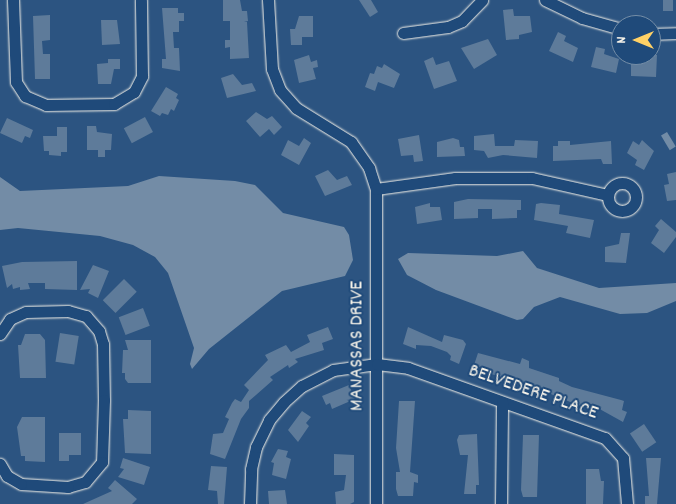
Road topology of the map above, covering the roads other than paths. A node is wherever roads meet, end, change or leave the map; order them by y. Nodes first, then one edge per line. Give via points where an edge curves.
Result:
1 (12, 0) edge
2 (141, 0) edge
3 (268, 0) edge
4 (482, 0) edge
5 (545, 0) edge
6 (611, 26) edge
7 (403, 33) dead end
8 (676, 33) edge
9 (661, 34) edge
10 (376, 189) junction
11 (608, 195) dead end
12 (0, 334) edge
13 (377, 364) junction
14 (502, 402) junction
15 (0, 464) edge
16 (250, 504) edge
17 (376, 504) edge
18 (501, 504) edge
19 (626, 504) edge

1 - 2 street via 16,82 25,96 46,105 108,105 122,102 134,92 142,76
3 - 10 street, MANASSAS DRIVE via 272,69 280,90 296,108 351,142 370,168
4 - 7 street via 462,21 434,30
5 - 6 street via 582,18
8 - 9 street
10 - 11 street via 439,179 532,178
10 - 13 street, MANASSAS DRIVE
12 - 15 street via 10,319 26,312 68,311 86,316 99,331 103,344 104,400 102,462 97,472 85,482 68,487 21,484 7,476
13 - 14 street, BELVEDERE PLACE via 408,368
13 - 16 street, BELVEDERE PLACE via 333,370 302,386 284,402 256,447 251,469
13 - 17 street, MANASSAS DRIVE
14 - 18 street
14 - 19 street, BELVEDERE PLACE via 605,438 625,465

